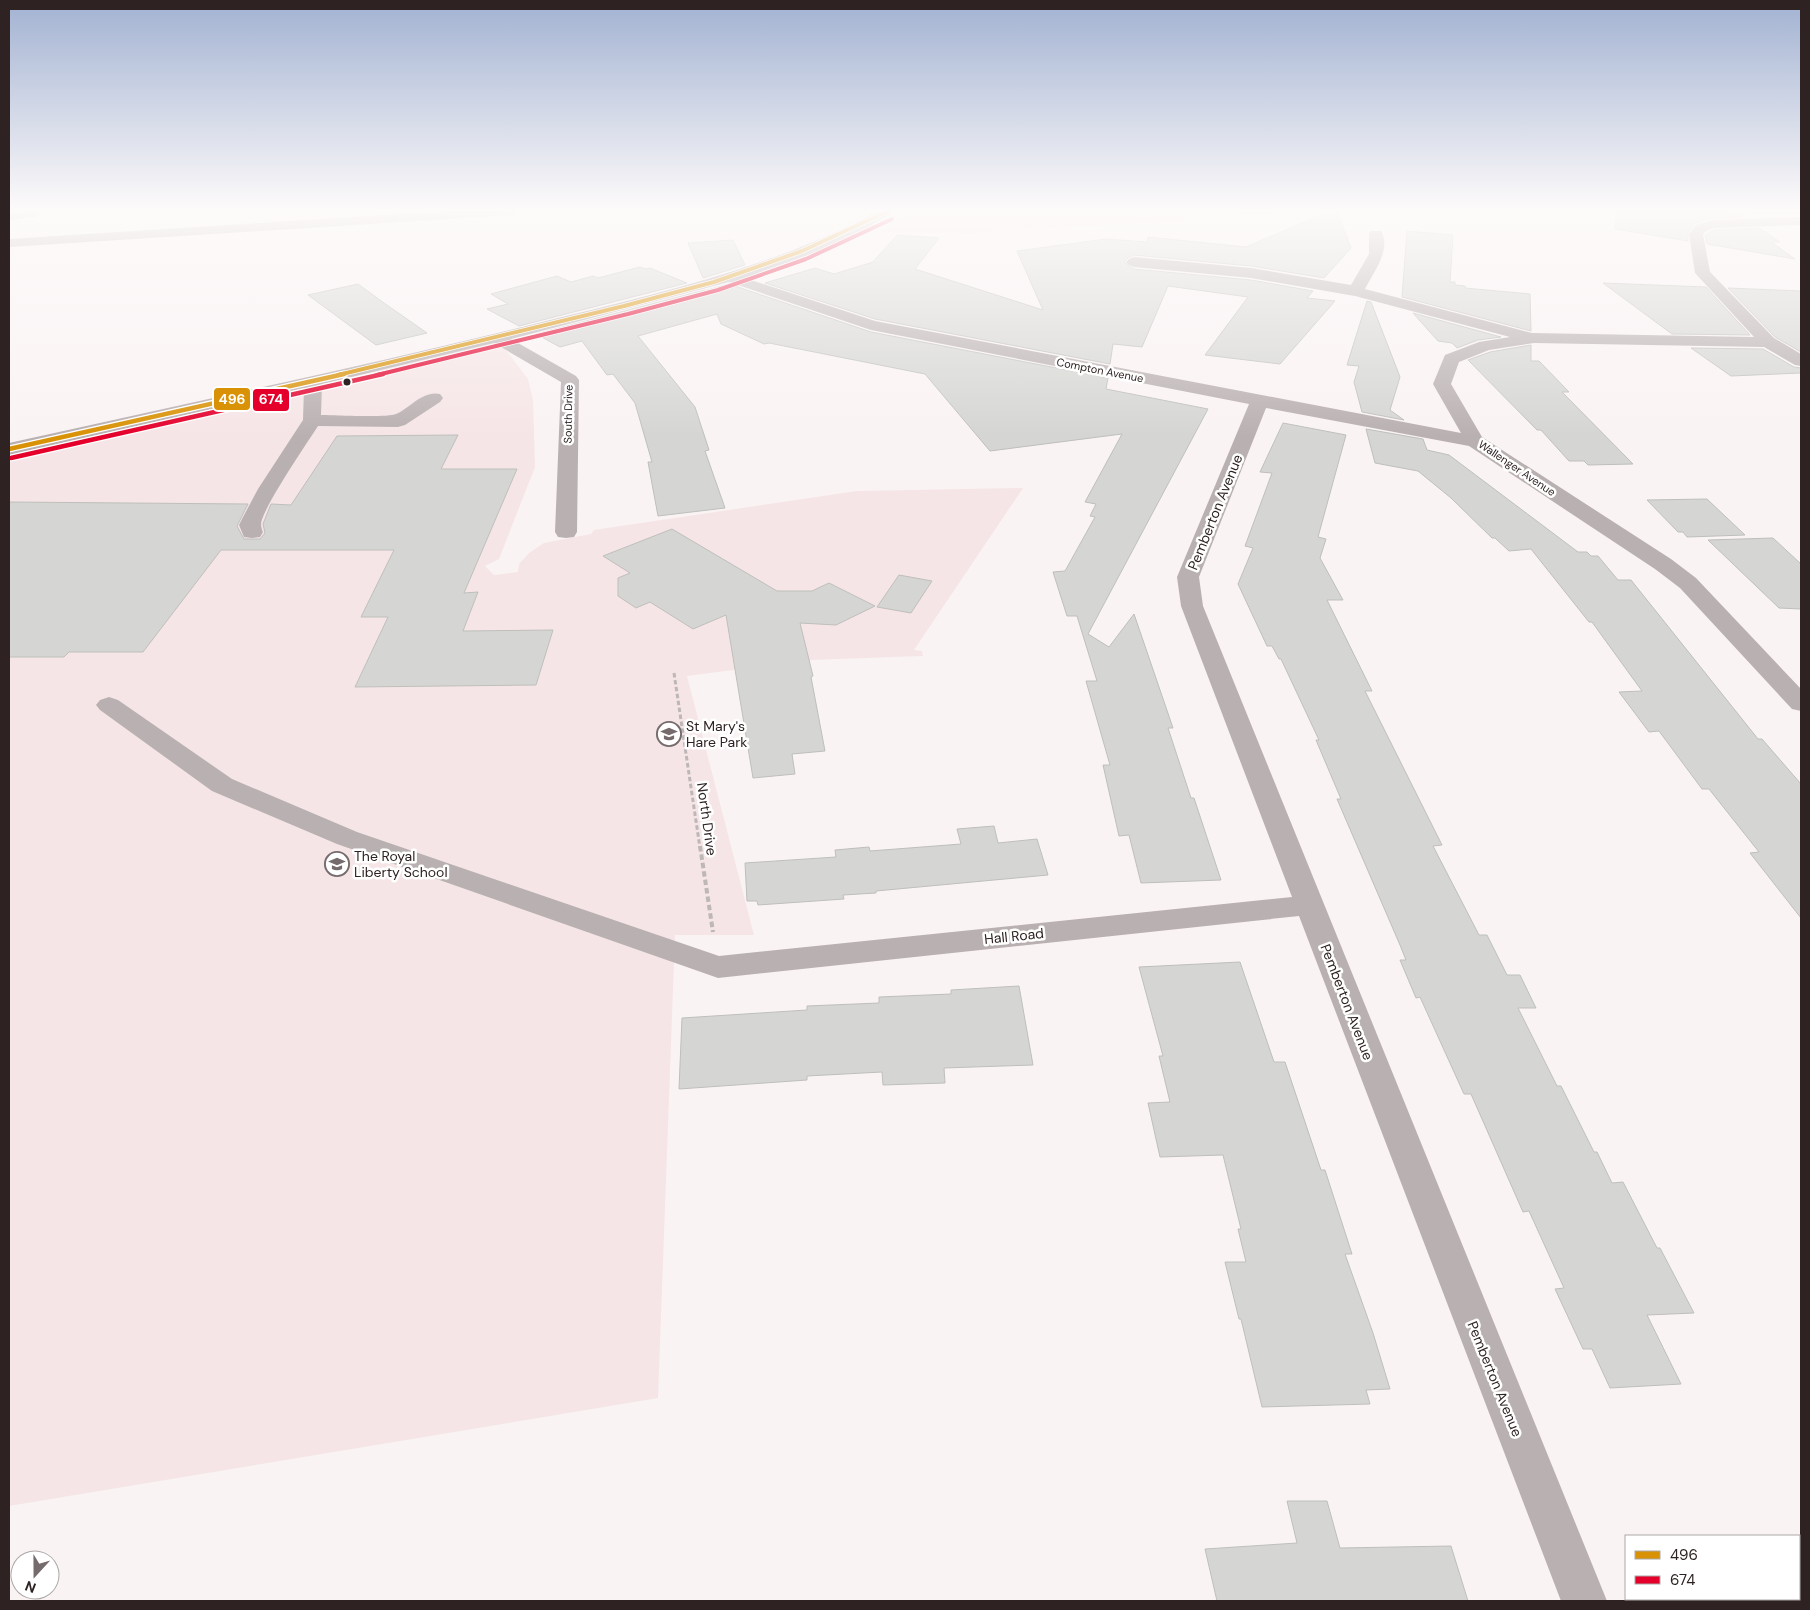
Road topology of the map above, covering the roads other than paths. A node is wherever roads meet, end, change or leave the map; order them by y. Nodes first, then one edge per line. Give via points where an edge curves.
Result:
1 (699, 286) edge
2 (755, 286) edge
3 (1328, 286) edge
4 (1359, 286) edge
5 (1716, 286) edge
6 (1356, 291) junction
7 (497, 338) junction
8 (1534, 338) junction
9 (1768, 342) junction
10 (1801, 361) edge
11 (313, 380) junction
12 (434, 398) dead end
13 (1260, 401) junction
14 (312, 420) junction
15 (1475, 441) junction
16 (9, 449) edge
17 (252, 532) dead end
18 (566, 532) dead end
19 (1801, 704) edge
20 (109, 705) dead end
21 (1310, 905) junction
22 (1584, 1601) edge

1 - 7 street
2 - 13 street, Compton Avenue via 871,325
3 - 6 street
4 - 6 street
5 - 9 street
6 - 8 street
7 - 11 street
7 - 18 street, South Drive via 570,380
8 - 9 street, Wallenger Avenue
8 - 15 street, Wallenger Avenue via 1485,346 1451,359 1442,384
9 - 10 street
11 - 14 street
11 - 16 street
12 - 14 street via 398,421
13 - 15 street, Compton Avenue
13 - 21 street, Pemberton Avenue via 1188,576 1192,606
14 - 17 street via 268,489 252,519
15 - 19 street, Wallenger Avenue via 1688,583
20 - 21 street, Hall Road via 222,785 347,838 718,967
21 - 22 street, Pemberton Avenue

